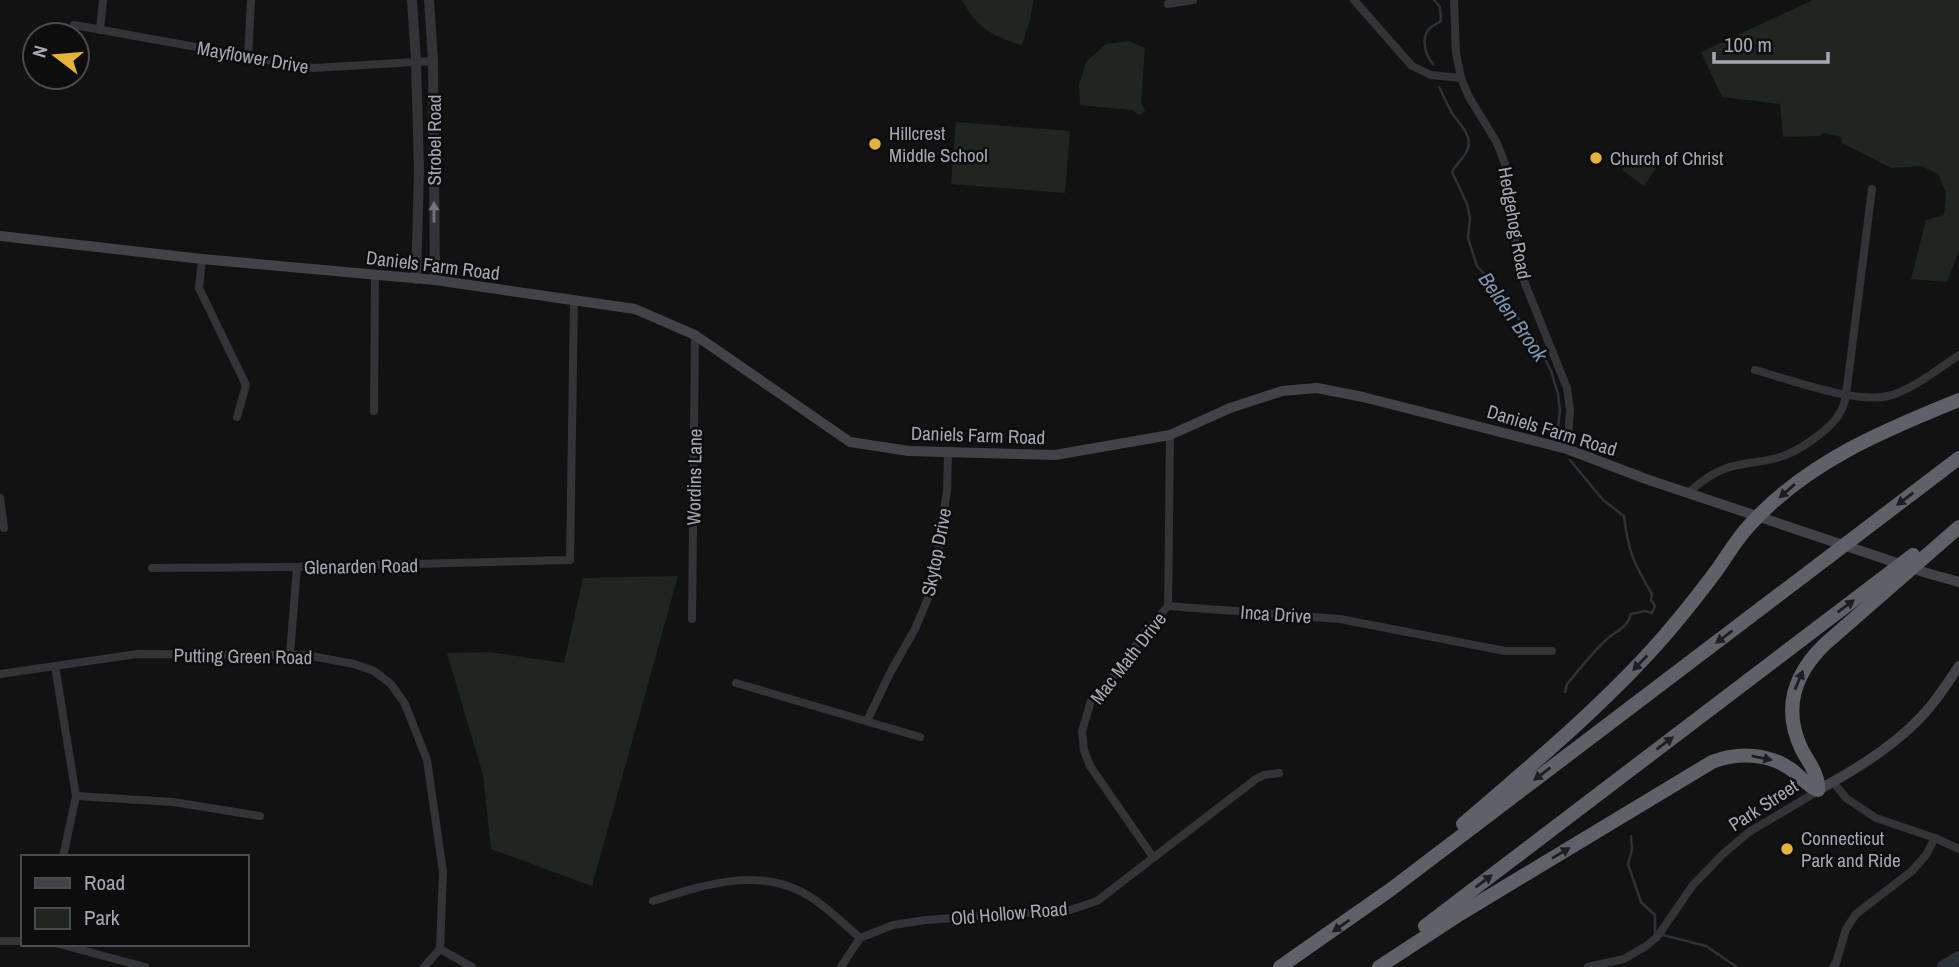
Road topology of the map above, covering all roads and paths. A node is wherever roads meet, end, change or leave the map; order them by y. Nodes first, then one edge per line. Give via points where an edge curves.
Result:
1 (103, 0) edge
2 (251, 0) edge
3 (412, 0) edge
4 (429, 0) edge
5 (1193, 0) edge
6 (1354, 0) edge
7 (1454, 0) edge
8 (1168, 4) dead end
9 (91, 28) edge
10 (100, 30) junction
11 (248, 56) junction
12 (433, 61) junction
13 (416, 62) junction
14 (1461, 78) junction
15 (1872, 188) dead end
16 (0, 236) edge
17 (202, 259) junction
18 (375, 276) junction
19 (416, 279) junction
20 (435, 280) junction
21 (574, 301) junction
22 (695, 335) junction
23 (1959, 355) edge
24 (1755, 370) dead end
25 (1846, 395) junction
26 (1959, 400) edge
27 (374, 411) dead end
28 (237, 417) dead end
29 (1170, 435) junction
30 (1567, 449) junction
31 (948, 453) junction
32 (1959, 458) edge
33 (1688, 493) junction
34 (0, 498) edge
35 (1758, 516) junction
36 (1959, 520) edge
37 (1959, 527) edge
38 (4, 528) dead end
39 (297, 567) junction
40 (152, 568) dead end
41 (1959, 582) edge
42 (1168, 606) junction
43 (692, 619) dead end
44 (1552, 651) dead end
45 (290, 654) junction
46 (55, 666) junction
47 (1959, 666) edge
48 (0, 674) edge
49 (736, 683) dead end
50 (867, 721) junction
51 (920, 737) dead end
52 (1279, 773) dead end
53 (1833, 782) junction
54 (1818, 790) junction
55 (76, 796) junction
56 (260, 816) dead end
57 (1935, 838) junction
58 (1959, 849) edge
59 (63, 855) edge
60 (1153, 857) junction
61 (653, 901) dead end
62 (1367, 907) junction
63 (860, 938) junction
64 (0, 941) edge
65 (21, 941) edge
66 (66, 946) edge
67 (440, 949) junction
68 (145, 967) edge
69 (424, 967) edge
70 (472, 967) edge
71 (841, 967) edge
72 (1280, 967) edge
73 (1371, 967) edge
74 (1379, 967) edge
75 (1588, 967) edge
76 (1833, 967) edge

1 - 10 street
2 - 11 street
3 - 13 street, Strobel Road
4 - 12 street, Strobel Road
5 - 8 street
6 - 14 street via 1412,65 1431,75
7 - 14 street, Hedgehog Road
9 - 10 street, Mayflower Drive
10 - 11 street, Mayflower Drive
11 - 13 street, Mayflower Drive via 313,68
12 - 13 street, Mayflower Drive
20 -> 12 street, Strobel Road
13 - 19 street, Strobel Road
14 - 30 street, Hedgehog Road via 1505,164 1524,281 1567,388
15 - 25 street
16 - 17 main road, Daniels Farm Road
17 - 18 main road, Daniels Farm Road
17 - 28 street via 199,288 246,386
18 - 19 main road, Daniels Farm Road
18 - 27 street
19 - 20 main road, Daniels Farm Road
20 - 21 main road, Daniels Farm Road
21 - 22 main road, Daniels Farm Road via 635,309
21 - 39 street, Glenarden Road via 570,560
22 - 31 main road, Daniels Farm Road via 850,442
22 - 43 street, Wordins Lane
23 - 25 street via 1905,390 1888,396
24 - 25 street
25 - 33 street via 1841,411 1813,439 1778,458 1722,469
26 -> 35 highway via 1833,457
29 - 30 main road, Daniels Farm Road via 1282,391 1317,388
29 - 31 main road, Daniels Farm Road via 1055,455
29 - 42 street
30 - 33 main road, Daniels Farm Road
31 - 50 street, Skytop Drive via 933,586
32 -> 62 highway
33 - 35 main road, Daniels Farm Road
34 - 38 street
35 - 41 main road, Daniels Farm Road
35 -> 62 highway via 1671,628 1619,684
73 -> 36 highway
54 -> 37 highway via 1818,779 1793,721 1799,678 1825,644
39 - 40 street, Glenarden Road
39 - 45 street
42 - 44 street, Inca Drive via 1340,619 1504,651
42 - 60 street, Mac Math Drive via 1091,701 1082,732 1090,766
45 - 46 street, Putting Green Road via 137,654
45 - 67 street, Putting Green Road via 333,659 374,671 405,704 427,760 441,851
46 - 48 street, Putting Green Road
46 - 55 street
47 - 53 main road, Park Street via 1917,721 1884,750
49 - 50 street
50 - 51 street
52 - 60 street, Old Hollow Road via 1256,779
53 - 54 main road, Park Street
53 - 57 street via 1876,818
74 -> 54 highway via 1712,762 1740,755 1769,759
54 - 75 street, Park Street via 1749,832 1723,854 1646,946 1624,960
55 - 56 street via 173,802
55 - 59 street
57 - 58 street
57 - 76 street via 1912,871 1856,914
60 - 63 street, Old Hollow Road via 1097,901 1070,910 904,923
61 - 63 street via 727,880 767,880 814,899
62 -> 72 highway
63 - 71 street
64 - 65 street
66 - 68 street
67 - 69 street
67 - 70 street

